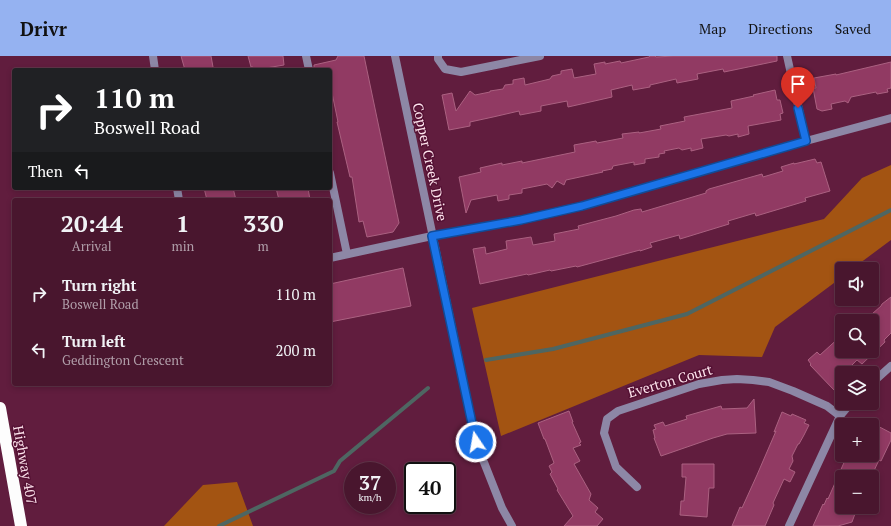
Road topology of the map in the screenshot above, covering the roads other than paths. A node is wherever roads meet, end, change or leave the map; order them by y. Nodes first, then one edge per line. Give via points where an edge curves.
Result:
1 (153, 56) edge
2 (306, 56) edge
3 (395, 56) edge
4 (438, 56) edge
5 (540, 56) edge
6 (787, 56) edge
7 (155, 68) edge
8 (309, 68) edge
9 (891, 118) edge
10 (806, 141) junction
11 (332, 183) edge
12 (432, 236) junction
13 (347, 254) junction
14 (332, 258) edge
15 (891, 366) edge
16 (879, 377) edge
17 (0, 408) edge
18 (845, 410) edge
19 (840, 416) junction
20 (638, 487) dead end
21 (21, 526) edge
22 (512, 526) edge
23 (789, 526) edge

1 - 7 street
2 - 8 street
3 - 12 street, Copper Creek Drive
4 - 5 street via 446,69 461,72
6 - 10 street
9 - 10 street
10 - 12 street via 582,206
11 - 13 street
12 - 13 street
12 - 22 street, Copper Creek Drive via 476,442 502,508
13 - 14 street
15 - 16 street
17 - 21 highway, Highway 407
18 - 19 street
19 - 20 street, Everton Court via 827,406 793,390 769,382 737,379 699,384 618,411 607,419 604,433 616,467
19 - 23 street

